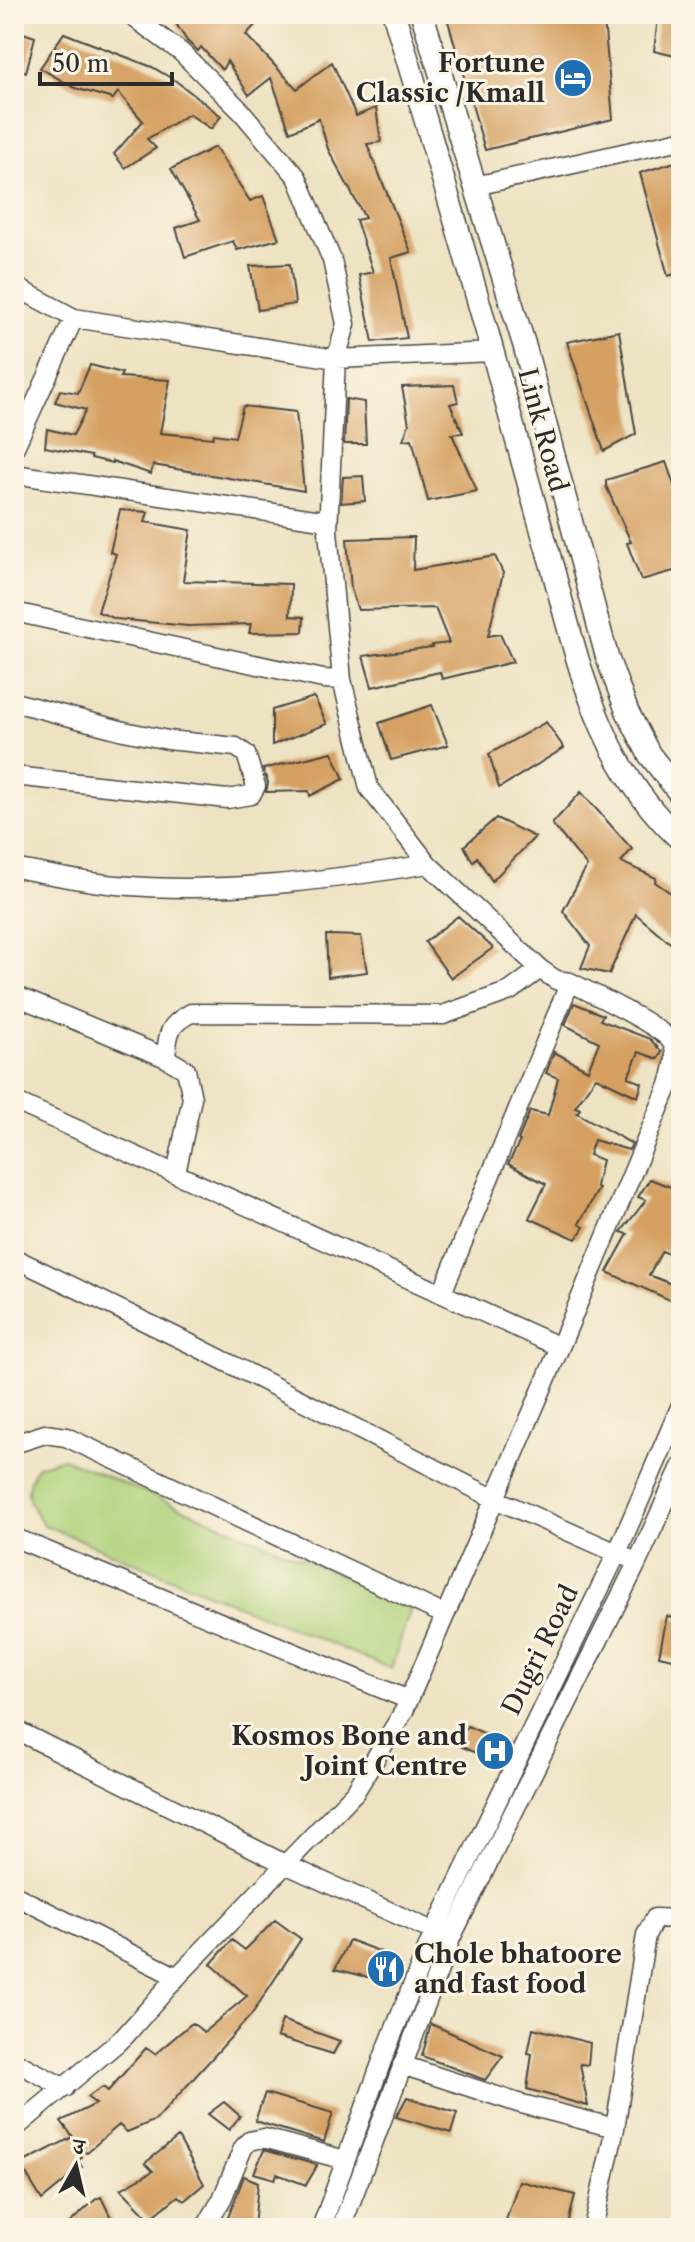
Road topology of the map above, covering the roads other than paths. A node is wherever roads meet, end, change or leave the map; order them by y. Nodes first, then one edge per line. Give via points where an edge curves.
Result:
1 (129, 14) edge
2 (394, 14) edge
3 (422, 14) edge
4 (681, 140) edge
5 (475, 186) junction
6 (14, 286) edge
7 (74, 318) junction
8 (493, 352) junction
9 (336, 359) junction
10 (14, 449) edge
11 (14, 474) edge
12 (328, 521) junction
13 (14, 612) edge
14 (342, 680) junction
15 (14, 702) edge
16 (14, 776) edge
17 (681, 795) edge
18 (681, 840) edge
19 (428, 864) junction
20 (14, 868) edge
21 (540, 969) junction
22 (570, 982) junction
23 (14, 995) edge
24 (166, 1058) junction
25 (14, 1103) edge
26 (176, 1173) junction
27 (14, 1258) edge
28 (442, 1293) junction
29 (560, 1347) junction
30 (681, 1405) edge
31 (14, 1444) edge
32 (681, 1467) edge
33 (495, 1499) junction
34 (14, 1534) edge
35 (617, 1553) junction
36 (637, 1563) junction
37 (445, 1615) junction
38 (409, 1700) junction
39 (14, 1729) edge
40 (287, 1865) junction
41 (14, 1895) edge
42 (681, 1919) edge
43 (442, 1935) junction
44 (177, 1977) junction
45 (14, 2061) edge
46 (402, 2065) junction
47 (65, 2088) junction
48 (615, 2128) junction
49 (14, 2129) edge
50 (345, 2160) junction
51 (205, 2228) edge
52 (321, 2228) edge
53 (341, 2228) edge
54 (593, 2228) edge

1 - 9 street via 181,52 297,177 332,260 346,324
2 - 8 main road, Link Road
3 - 5 main road, Link Road
4 - 5 street
5 - 17 main road, Link Road via 524,344 607,657 649,754
6 - 7 street
7 - 9 street
7 - 10 street
8 - 9 street
8 - 18 main road, Link Road via 596,715 617,762
9 - 12 street
11 - 12 street
12 - 14 street
13 - 14 street
14 - 19 street via 369,788
15 - 16 street via 168,740 236,747 246,754 256,786 251,795 227,799
19 - 20 street via 316,882 221,888 116,885
19 - 21 street
21 - 22 street
21 - 24 street via 510,991 443,1015 191,1013 168,1032
22 - 28 street
22 - 29 street via 665,1036 675,1054 669,1085
23 - 24 street
24 - 26 street via 186,1070 192,1098
25 - 26 street
26 - 28 street
27 - 33 street
28 - 29 street
29 - 33 street
30 - 35 street, Dugri Road
31 - 37 street via 45,1434 66,1437
32 - 36 street, Dugri Road
33 - 35 street
33 - 37 street
34 - 38 street
35 - 36 street
35 - 43 street, Dugri Road
36 - 43 street, Dugri Road
37 - 38 street
38 - 40 street via 355,1792
39 - 40 street
40 - 43 street
40 - 44 street
41 - 44 street
42 - 48 street via 655,1918 646,1935
43 - 46 street, Dugri Road
43 - 50 street, Dugri Road via 383,2058
44 - 47 street via 124,2037
45 - 47 street
46 - 48 street
46 - 53 street, Dugri Road
47 - 49 street
48 - 54 street
50 - 51 street via 264,2138 249,2141
50 - 52 street, Dugri Road

